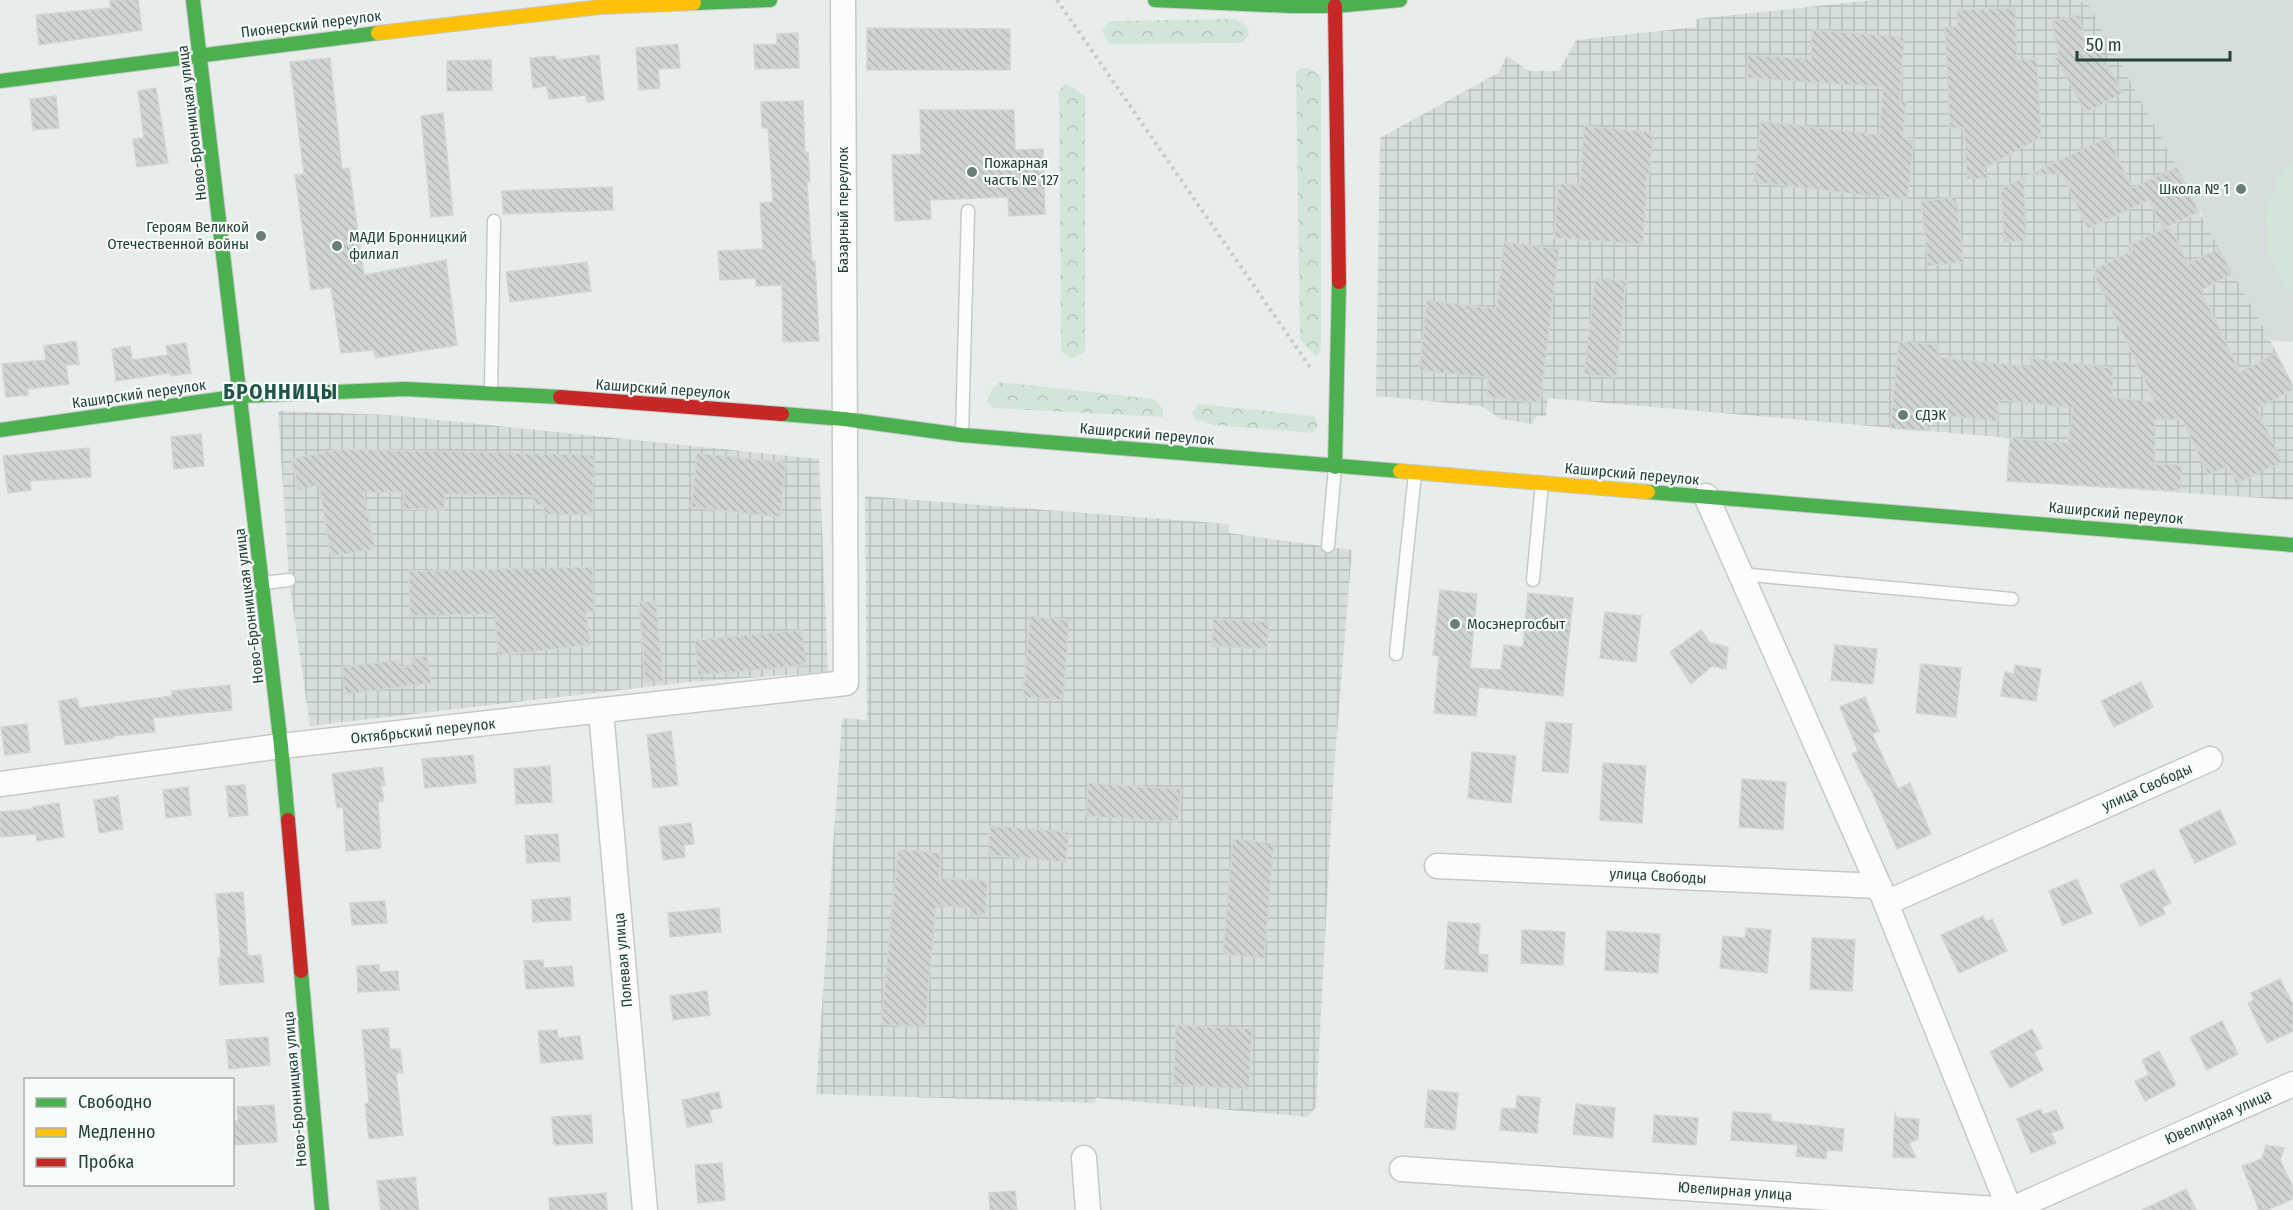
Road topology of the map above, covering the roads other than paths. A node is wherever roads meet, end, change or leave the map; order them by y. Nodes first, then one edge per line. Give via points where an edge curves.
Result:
1 (193, 0) edge
2 (770, 0) edge
3 (843, 0) edge
4 (1155, 0) edge
5 (1400, 0) edge
6 (1340, 4) edge
7 (201, 54) junction
8 (0, 81) edge
9 (968, 211) dead end
10 (494, 221) dead end
11 (491, 393) junction
12 (241, 396) junction
13 (844, 419) junction
14 (0, 430) edge
15 (962, 435) junction
16 (1335, 467) junction
17 (1416, 473) junction
18 (1542, 483) junction
19 (1706, 496) junction
20 (2293, 544) edge
21 (1328, 546) dead end
22 (1740, 574) junction
23 (289, 580) dead end
24 (1533, 580) dead end
25 (263, 583) junction
26 (2012, 599) dead end
27 (1396, 654) dead end
28 (846, 683) joint
29 (602, 711) junction
30 (281, 746) junction
31 (2210, 759) dead end
32 (0, 784) edge
33 (1437, 866) dead end
34 (1882, 895) junction
35 (2293, 1084) edge
36 (1084, 1158) dead end
37 (1402, 1169) dead end
38 (322, 1210) edge
39 (645, 1210) edge
40 (1088, 1210) edge
41 (2010, 1210) edge

1 - 7 street, Ново-Бронницкая улица
2 - 7 street, Пионерский переулок via 600,7
3 - 13 street, Базарный переулок
4 - 6 street
5 - 6 street
6 - 16 street
7 - 8 street, Пионерский переулок
7 - 12 street, Ново-Бронницкая улица
9 - 15 lane
10 - 11 lane
11 - 12 street, Каширский переулок via 405,389
11 - 13 street, Каширский переулок
12 - 14 street, Каширский переулок
12 - 25 street, Ново-Бронницкая улица
13 - 15 street, Каширский переулок
13 - 28 street, Базарный переулок
15 - 16 street, Каширский переулок
16 - 17 street, Каширский переулок
16 - 21 lane
17 - 18 street, Каширский переулок
17 - 27 lane
18 - 19 street, Каширский переулок
18 - 24 lane
19 - 20 street, Каширский переулок
19 - 22 street
22 - 26 lane
22 - 34 street
23 - 25 lane
25 - 30 street, Ново-Бронницкая улица
28 - 29 street, Октябрьский переулок
29 - 30 street, Октябрьский переулок
29 - 39 street, Полевая улица
30 - 32 street, Октябрьский переулок
30 - 38 street, Ново-Бронницкая улица
31 - 34 street, улица Свободы
33 - 34 street, улица Свободы
34 - 41 street
35 - 41 street, Ювелирная улица
36 - 40 street
37 - 41 street, Ювелирная улица

